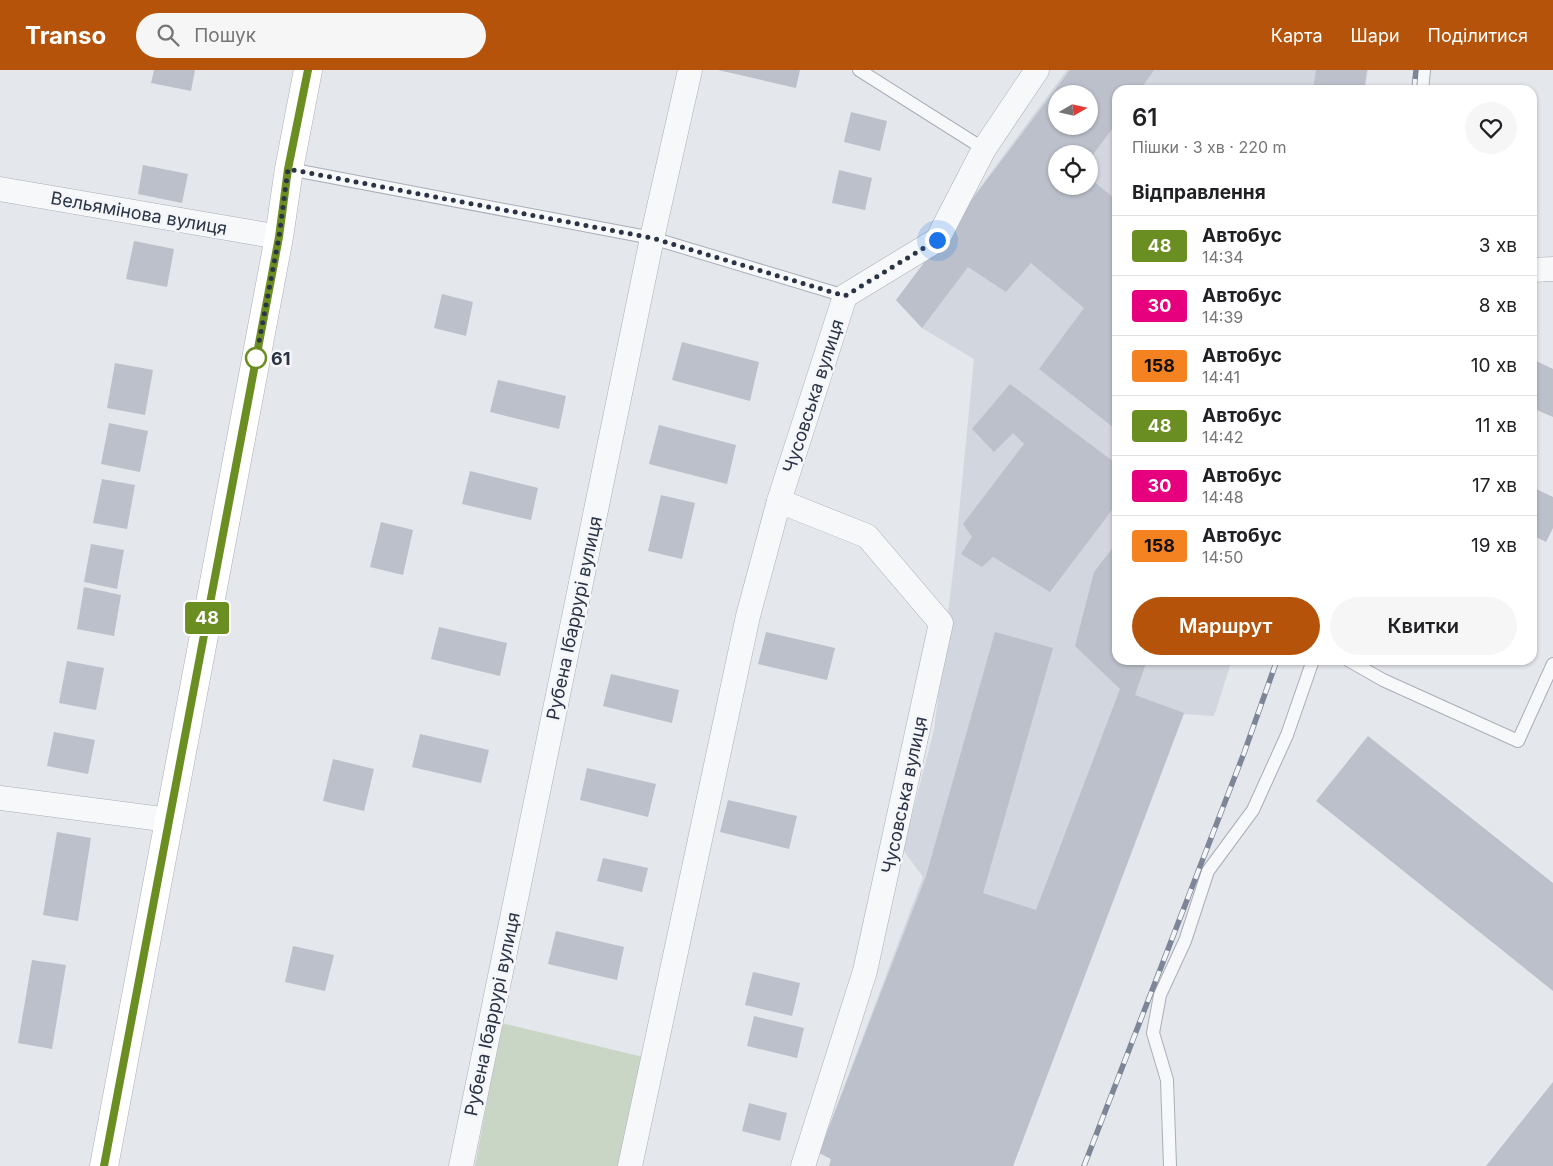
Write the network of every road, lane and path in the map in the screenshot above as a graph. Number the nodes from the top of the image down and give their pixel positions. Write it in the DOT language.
graph roads {
  1 [pos="308,70"];
  2 [pos="690,70"];
  3 [pos="859,70"];
  4 [pos="1037,70"];
  5 [pos="1424,70"];
  6 [pos="1422,85"];
  7 [pos="984,149"];
  8 [pos="288,169"];
  9 [pos="0,189"];
  10 [pos="279,237"];
  11 [pos="652,238"];
  12 [pos="1553,269"];
  13 [pos="1537,270"];
  14 [pos="845,296"];
  15 [pos="779,501"];
  16 [pos="1553,664"];
  17 [pos="1311,665"];
  18 [pos="1357,665"];
  19 [pos="0,798"];
  20 [pos="169,820"];
  21 [pos="104,1166"];
  22 [pos="461,1166"];
  23 [pos="630,1166"];
  24 [pos="802,1166"];
  25 [pos="1170,1166"];
  1 -- 8 [label="main road"];
  2 -- 11 [label="street, Рубена Ібаррурі вулиця"];
  3 -- 7 [label="lane"];
  4 -- 7 [label="street, Чусовська вулиця"];
  5 -- 6 [label="lane"];
  7 -- 14 [label="street, Чусовська вулиця"];
  8 -- 10 [label="main road"];
  8 -- 11 [label="lane"];
  9 -- 10 [label="street, Вельямінова вулиця"];
  10 -- 20 [label="main road"];
  11 -- 14 [label="lane"];
  11 -- 22 [label="street, Рубена Ібаррурі вулиця"];
  12 -- 13 [label="street"];
  14 -- 15 [label="street, Чусовська вулиця"];
  15 -- 23 [label="street, Чусовська вулиця"];
  15 -- 24 [label="street, Чусовська вулиця"];
  16 -- 18 [label="lane"];
  17 -- 25 [label="lane"];
  19 -- 20 [label="street"];
  20 -- 21 [label="main road"];
}
